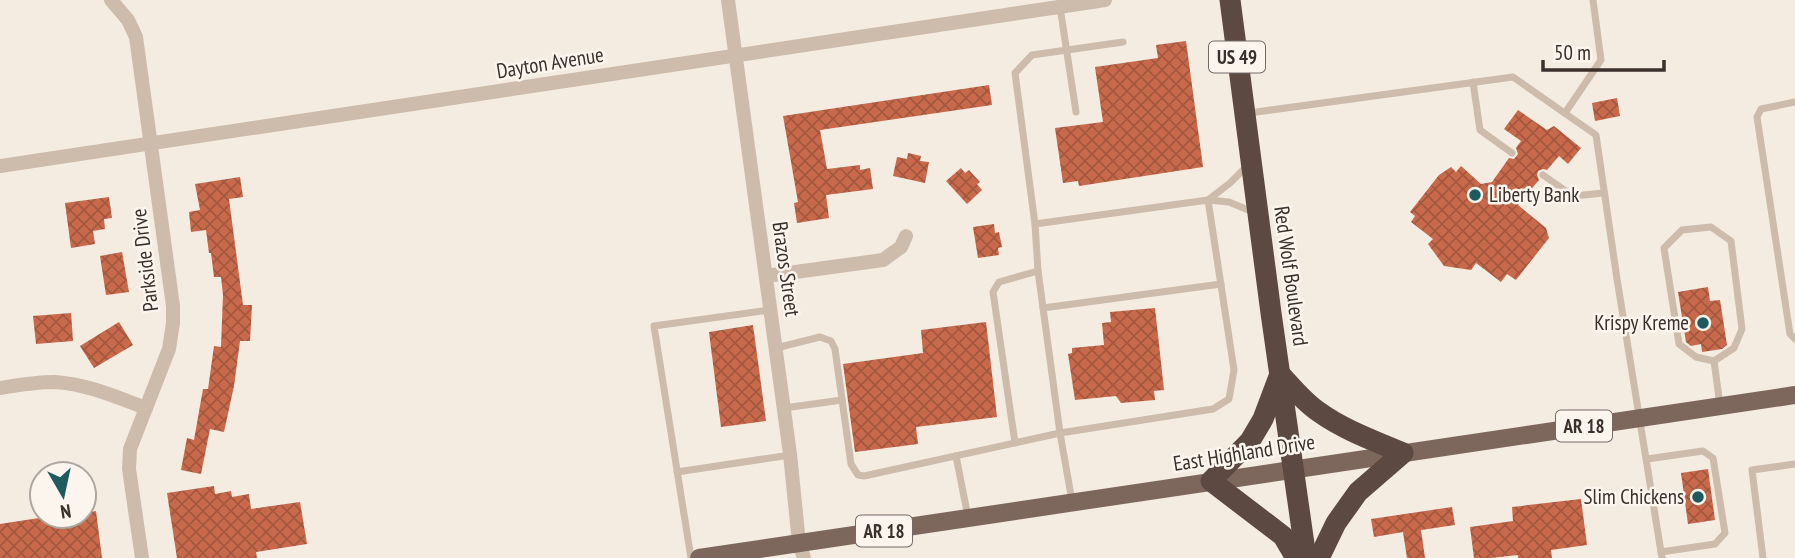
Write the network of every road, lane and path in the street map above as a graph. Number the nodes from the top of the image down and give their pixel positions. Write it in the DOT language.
graph roads {
  1 [pos="111,0"];
  2 [pos="728,0"];
  3 [pos="1105,0"];
  4 [pos="1230,0"];
  5 [pos="1593,0"];
  6 [pos="1078,2"];
  7 [pos="1060,7"];
  8 [pos="1123,42"];
  9 [pos="1066,50"];
  10 [pos="736,56"];
  11 [pos="1473,82"];
  12 [pos="1795,103"];
  13 [pos="1076,112"];
  14 [pos="1565,113"];
  15 [pos="1245,114"];
  16 [pos="151,144"];
  17 [pos="1512,153"];
  18 [pos="1251,162"];
  19 [pos="0,166"];
  20 [pos="1543,175"];
  21 [pos="1604,192"];
  22 [pos="1208,200"];
  23 [pos="1258,215"];
  24 [pos="1035,223"];
  25 [pos="906,236"];
  26 [pos="1038,271"];
  27 [pos="766,276"];
  28 [pos="1221,284"];
  29 [pos="1043,308"];
  30 [pos="771,310"];
  31 [pos="1795,338"];
  32 [pos="775,348"];
  33 [pos="1714,361"];
  34 [pos="1280,374"];
  35 [pos="0,388"];
  36 [pos="1795,395"];
  37 [pos="842,400"];
  38 [pos="1720,406"];
  39 [pos="146,408"];
  40 [pos="783,408"];
  41 [pos="1638,418"];
  42 [pos="1060,433"];
  43 [pos="1015,443"];
  44 [pos="1403,453"];
  45 [pos="790,454"];
  46 [pos="956,456"];
  47 [pos="1647,459"];
  48 [pos="1795,464"];
  49 [pos="1294,469"];
  50 [pos="677,472"];
  51 [pos="1211,481"];
  52 [pos="1072,502"];
  53 [pos="968,518"];
  54 [pos="800,553"];
  55 [pos="1661,555"];
  56 [pos="142,558"];
  57 [pos="691,558"];
  58 [pos="699,558"];
  59 [pos="1296,558"];
  60 [pos="1306,558"];
  61 [pos="1319,558"];
  62 [pos="1764,558"];
  1 -- 16 [label="street, Parkside Drive"];
  2 -- 10 [label="street, Brazos Street"];
  3 -- 6 [label="street, Dayton Avenue"];
  4 -- 15 [label="highway, Red Wolf Boulevard / US 49"];
  5 -- 14 [label="lane"];
  6 -- 7 [label="street, Dayton Avenue"];
  7 -- 9 [label="lane"];
  7 -- 10 [label="street, Dayton Avenue"];
  8 -- 9 [label="lane"];
  9 -- 13 [label="lane"];
  9 -- 24 [label="lane"];
  10 -- 16 [label="street, Dayton Avenue"];
  10 -- 27 [label="street, Brazos Street"];
  11 -- 14 [label="lane"];
  11 -- 15 [label="lane"];
  11 -- 17 [label="lane"];
  12 -- 31 [label="lane"];
  14 -- 21 [label="lane"];
  15 -- 18 [label="highway, Red Wolf Boulevard / US 49"];
  16 -- 19 [label="street, Dayton Avenue"];
  16 -- 39 [label="street, Parkside Drive"];
  18 -- 22 [label="lane"];
  18 -- 23 [label="highway, Red Wolf Boulevard / US 49"];
  20 -- 21 [label="lane"];
  21 -- 41 [label="lane"];
  22 -- 23 [label="lane"];
  22 -- 24 [label="lane"];
  22 -- 28 [label="lane"];
  23 -- 34 [label="highway, Red Wolf Boulevard / US 49"];
  24 -- 26 [label="lane"];
  25 -- 27 [label="street"];
  26 -- 29 [label="lane"];
  26 -- 43 [label="lane"];
  27 -- 30 [label="street, Brazos Street"];
  28 -- 29 [label="lane"];
  28 -- 42 [label="lane"];
  29 -- 42 [label="lane"];
  30 -- 32 [label="street, Brazos Street"];
  30 -- 50 [label="lane"];
  32 -- 37 [label="lane"];
  32 -- 40 [label="street, Brazos Street"];
  33 -- 33 [label="lane"];
  33 -- 38 [label="lane"];
  34 -- 44 [label="highway"];
  34 -- 49 [label="highway, Red Wolf Boulevard / US 49"];
  34 -- 51 [label="highway"];
  35 -- 39 [label="street"];
  36 -- 38 [label="main road, East Highland Drive / AR 18"];
  37 -- 40 [label="lane"];
  37 -- 46 [label="lane"];
  38 -- 41 [label="main road, East Highland Drive / AR 18"];
  39 -- 56 [label="street, Parkside Drive"];
  40 -- 45 [label="street, Brazos Street"];
  41 -- 44 [label="main road, East Highland Drive / AR 18"];
  41 -- 47 [label="lane"];
  42 -- 43 [label="lane"];
  42 -- 52 [label="lane"];
  43 -- 46 [label="lane"];
  44 -- 49 [label="main road, East Highland Drive / AR 18"];
  44 -- 61 [label="highway"];
  45 -- 50 [label="lane"];
  45 -- 54 [label="street, Brazos Street"];
  46 -- 53 [label="lane"];
  47 -- 55 [label="lane"];
  47 -- 55 [label="lane"];
  48 -- 62 [label="lane"];
  49 -- 51 [label="main road, East Highland Drive / AR 18"];
  49 -- 60 [label="highway, Red Wolf Boulevard / US 49"];
  50 -- 57 [label="lane"];
  51 -- 52 [label="main road, East Highland Drive / AR 18"];
  51 -- 59 [label="highway"];
  52 -- 53 [label="main road, East Highland Drive / AR 18"];
  53 -- 54 [label="main road, East Highland Drive / AR 18"];
  54 -- 58 [label="main road, East Highland Drive / AR 18"];
}
